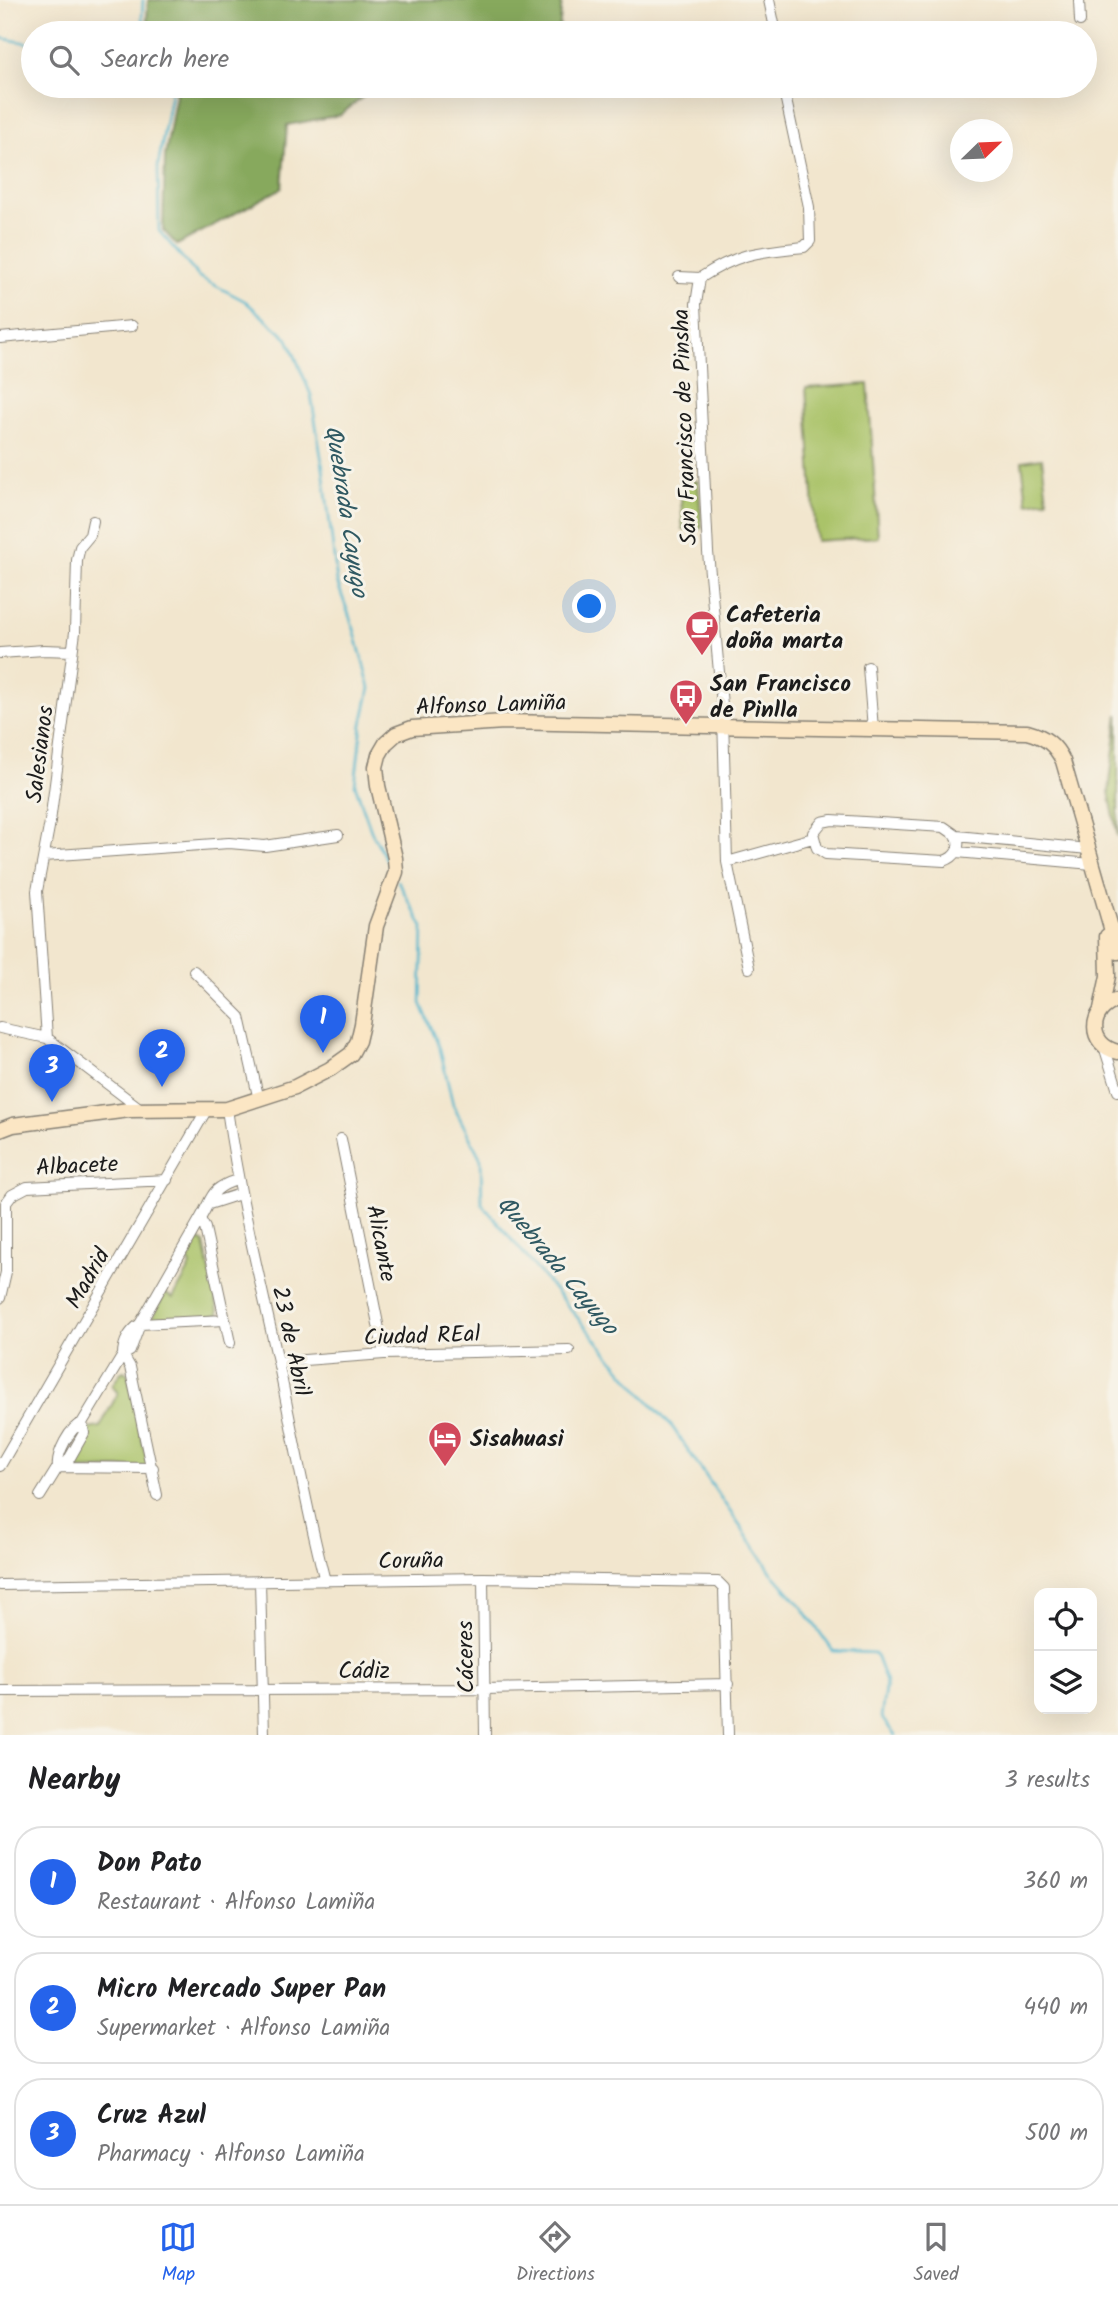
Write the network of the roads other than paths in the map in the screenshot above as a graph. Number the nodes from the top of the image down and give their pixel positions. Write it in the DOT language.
graph roads {
  1 [pos="769,0"];
  2 [pos="1079,0"];
  3 [pos="773,21"];
  4 [pos="1080,21"];
  5 [pos="786,98"];
  6 [pos="679,277"];
  7 [pos="700,278"];
  8 [pos="132,326"];
  9 [pos="0,338"];
  10 [pos="93,521"];
  11 [pos="72,651"];
  12 [pos="0,653"];
  13 [pos="867,667"];
  14 [pos="722,725"];
  15 [pos="873,729"];
  16 [pos="338,835"];
  17 [pos="957,836"];
  18 [pos="813,838"];
  19 [pos="957,852"];
  20 [pos="44,856"];
  21 [pos="1090,857"];
  22 [pos="727,862"];
  23 [pos="1099,886"];
  24 [pos="1118,952"];
  25 [pos="749,968"];
  26 [pos="194,971"];
  27 [pos="1118,1000"];
  28 [pos="1101,1009"];
  29 [pos="0,1028"];
  30 [pos="47,1038"];
  31 [pos="1104,1046"];
  32 [pos="1118,1052"];
  33 [pos="1118,1091"];
  34 [pos="259,1100"];
  35 [pos="207,1109"];
  36 [pos="227,1109"];
  37 [pos="143,1110"];
  38 [pos="0,1130"];
  39 [pos="341,1139"];
  40 [pos="167,1180"];
  41 [pos="237,1180"];
  42 [pos="240,1194"];
  43 [pos="209,1204"];
  44 [pos="200,1219"];
  45 [pos="0,1298"];
  46 [pos="225,1320"];
  47 [pos="140,1324"];
  48 [pos="230,1343"];
  49 [pos="569,1350"];
  50 [pos="384,1354"];
  51 [pos="122,1355"];
  52 [pos="278,1362"];
  53 [pos="0,1466"];
  54 [pos="58,1466"];
  55 [pos="153,1468"];
  56 [pos="157,1495"];
  57 [pos="40,1496"];
  58 [pos="483,1578"];
  59 [pos="260,1581"];
  60 [pos="324,1581"];
  61 [pos="0,1585"];
  62 [pos="728,1684"];
  63 [pos="263,1689"];
  64 [pos="485,1689"];
  65 [pos="0,1691"];
  66 [pos="264,1735"];
  67 [pos="485,1735"];
  68 [pos="728,1735"];
  1 -- 3 [label="street"];
  2 -- 4 [label="street"];
  5 -- 7 [label="street, San Francisco de Pinsha"];
  6 -- 7 [label="street"];
  7 -- 14 [label="street, San Francisco de Pinsha"];
  8 -- 9 [label="street"];
  10 -- 11 [label="street, Salesianos"];
  11 -- 12 [label="street"];
  11 -- 20 [label="street, Salesianos"];
  13 -- 15 [label="street"];
  14 -- 15 [label="street, Alfonso Lamiña"];
  14 -- 22 [label="street, San Francisco de Pinsha"];
  14 -- 34 [label="street, Alfonso Lamiña"];
  15 -- 21 [label="street, Alfonso Lamiña"];
  16 -- 20 [label="street"];
  17 -- 18 [label="street"];
  17 -- 19 [label="street"];
  17 -- 21 [label="street"];
  18 -- 19 [label="street"];
  18 -- 22 [label="street"];
  19 -- 21 [label="street"];
  20 -- 30 [label="street, Salesianos"];
  21 -- 23 [label="street, Alfonso Lamiña"];
  22 -- 25 [label="street, San Francisco de Pinsha"];
  23 -- 24 [label="street, Alfonso Lamiña"];
  23 -- 28 [label="street, Alfonso Lamiña"];
  26 -- 34 [label="street"];
  27 -- 28 [label="street"];
  28 -- 31 [label="street, Alfonso Lamiña"];
  29 -- 30 [label="street"];
  30 -- 37 [label="street"];
  31 -- 32 [label="street"];
  31 -- 33 [label="street"];
  34 -- 36 [label="street, Alfonso Lamiña"];
  35 -- 36 [label="street, Alfonso Lamiña"];
  35 -- 37 [label="street, Alfonso Lamiña"];
  35 -- 40 [label="street, Madrid"];
  36 -- 41 [label="street, 23 de Abril"];
  37 -- 38 [label="street, Alfonso Lamiña"];
  39 -- 50 [label="street, Alicante"];
  40 -- 45 [label="street, Albacete"];
  40 -- 53 [label="street, Madrid"];
  41 -- 42 [label="street, 23 de Abril"];
  41 -- 43 [label="street"];
  42 -- 43 [label="street"];
  42 -- 52 [label="street, 23 de Abril"];
  43 -- 44 [label="street"];
  44 -- 46 [label="street"];
  44 -- 47 [label="street"];
  46 -- 47 [label="street"];
  46 -- 48 [label="street"];
  47 -- 51 [label="street"];
  49 -- 50 [label="street, Ciudad REal"];
  50 -- 52 [label="street, Ciudad REal"];
  51 -- 54 [label="street"];
  51 -- 55 [label="street"];
  52 -- 60 [label="street, 23 de Abril"];
  54 -- 55 [label="street"];
  54 -- 57 [label="street"];
  55 -- 56 [label="street"];
  58 -- 60 [label="street, Coruña"];
  58 -- 62 [label="street, Coruña"];
  58 -- 64 [label="street, Cáceres"];
  59 -- 60 [label="street, Coruña"];
  59 -- 61 [label="street, Coruña"];
  59 -- 63 [label="street"];
  62 -- 64 [label="street, Cádiz"];
  62 -- 68 [label="street, Coruña"];
  63 -- 64 [label="street, Cádiz"];
  63 -- 65 [label="street, Cádiz"];
  63 -- 66 [label="street"];
  64 -- 67 [label="street, Cáceres"];
}
